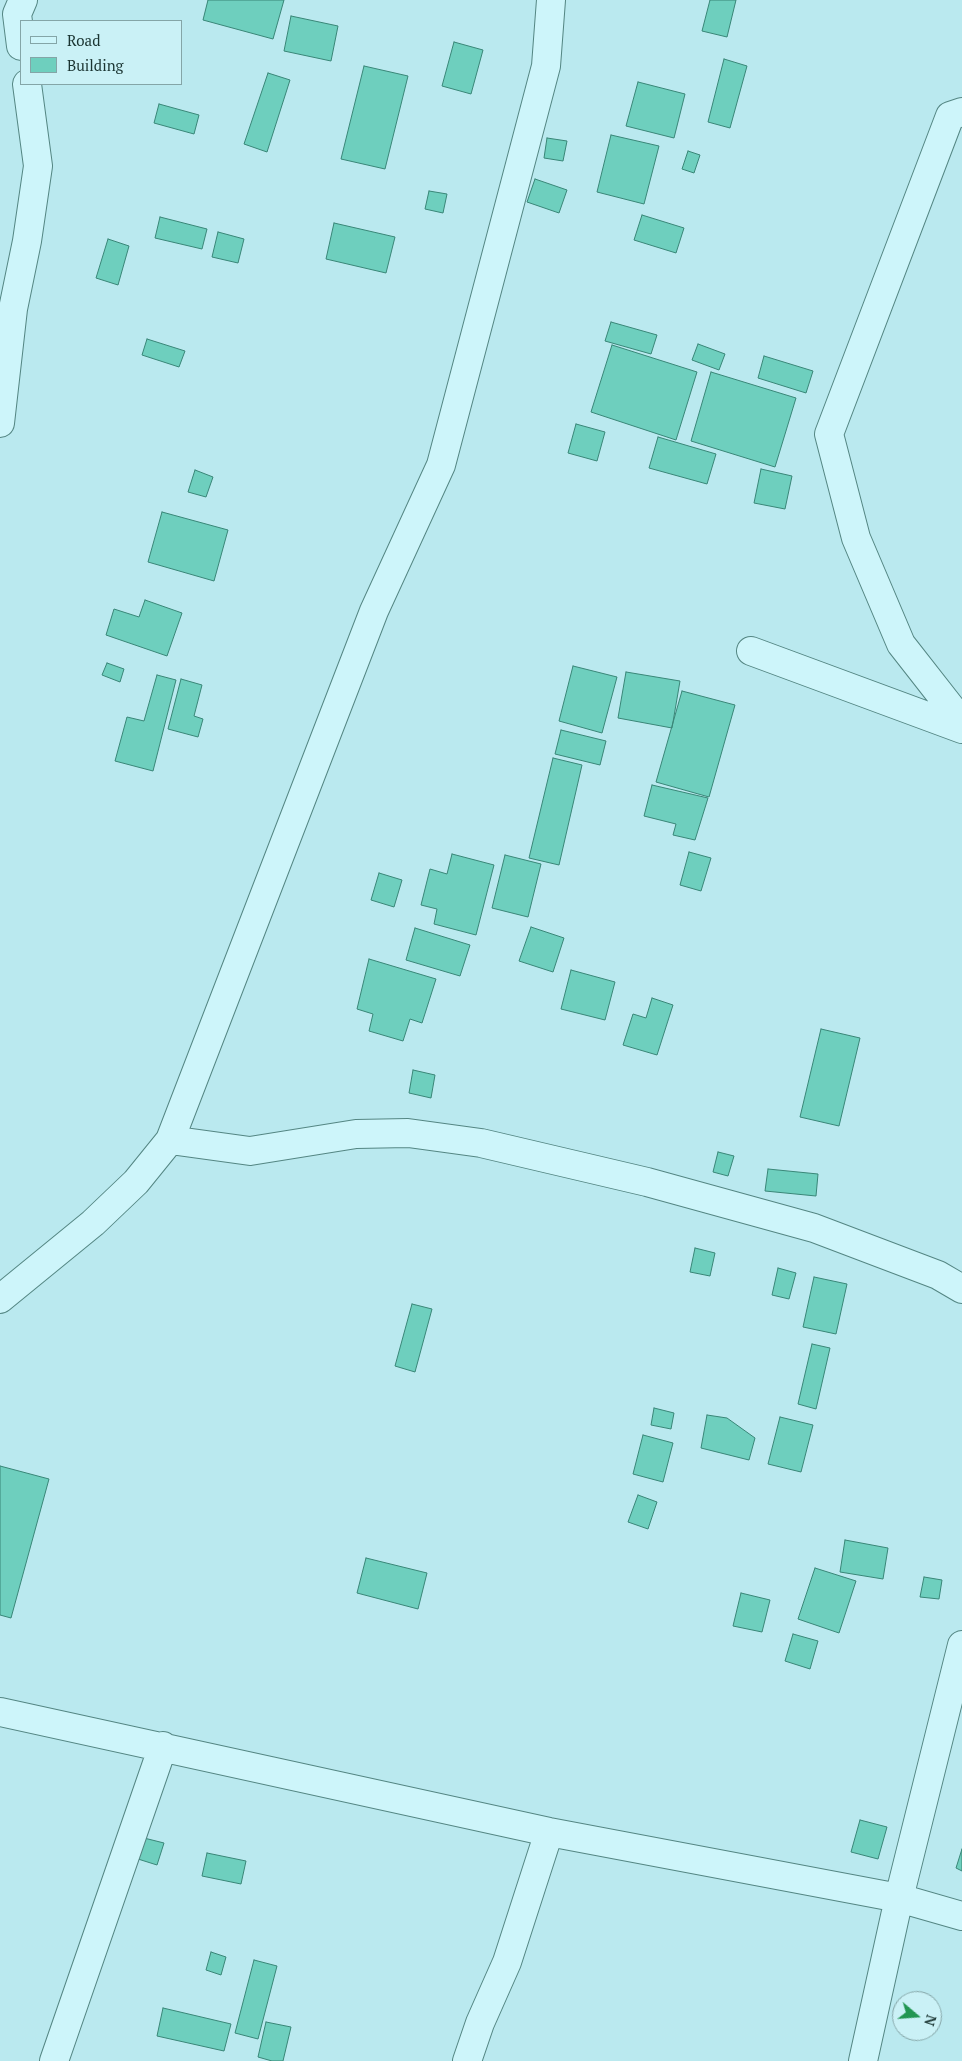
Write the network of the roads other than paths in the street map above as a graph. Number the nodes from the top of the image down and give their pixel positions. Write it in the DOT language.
graph roads {
  1 [pos="551,0"];
  2 [pos="14,4"];
  3 [pos="20,40"];
  4 [pos="26,85"];
  5 [pos="962,112"];
  6 [pos="0,423"];
  7 [pos="751,651"];
  8 [pos="962,722"];
  9 [pos="962,729"];
  10 [pos="170,1140"];
  11 [pos="962,1289"];
  12 [pos="0,1299"];
  13 [pos="962,1645"];
  14 [pos="0,1712"];
  15 [pos="163,1746"];
  16 [pos="549,1832"];
  17 [pos="899,1898"];
  18 [pos="962,1916"];
  19 [pos="54,2061"];
  20 [pos="467,2061"];
  21 [pos="863,2061"];
  1 -- 10 [label="street"];
  2 -- 3 [label="street"];
  4 -- 6 [label="street"];
  5 -- 8 [label="street"];
  7 -- 9 [label="street"];
  10 -- 11 [label="street"];
  10 -- 12 [label="street"];
  13 -- 17 [label="street"];
  14 -- 15 [label="street"];
  15 -- 16 [label="street"];
  15 -- 19 [label="street"];
  16 -- 17 [label="street"];
  16 -- 20 [label="street"];
  17 -- 18 [label="street"];
  17 -- 21 [label="street"];
}
